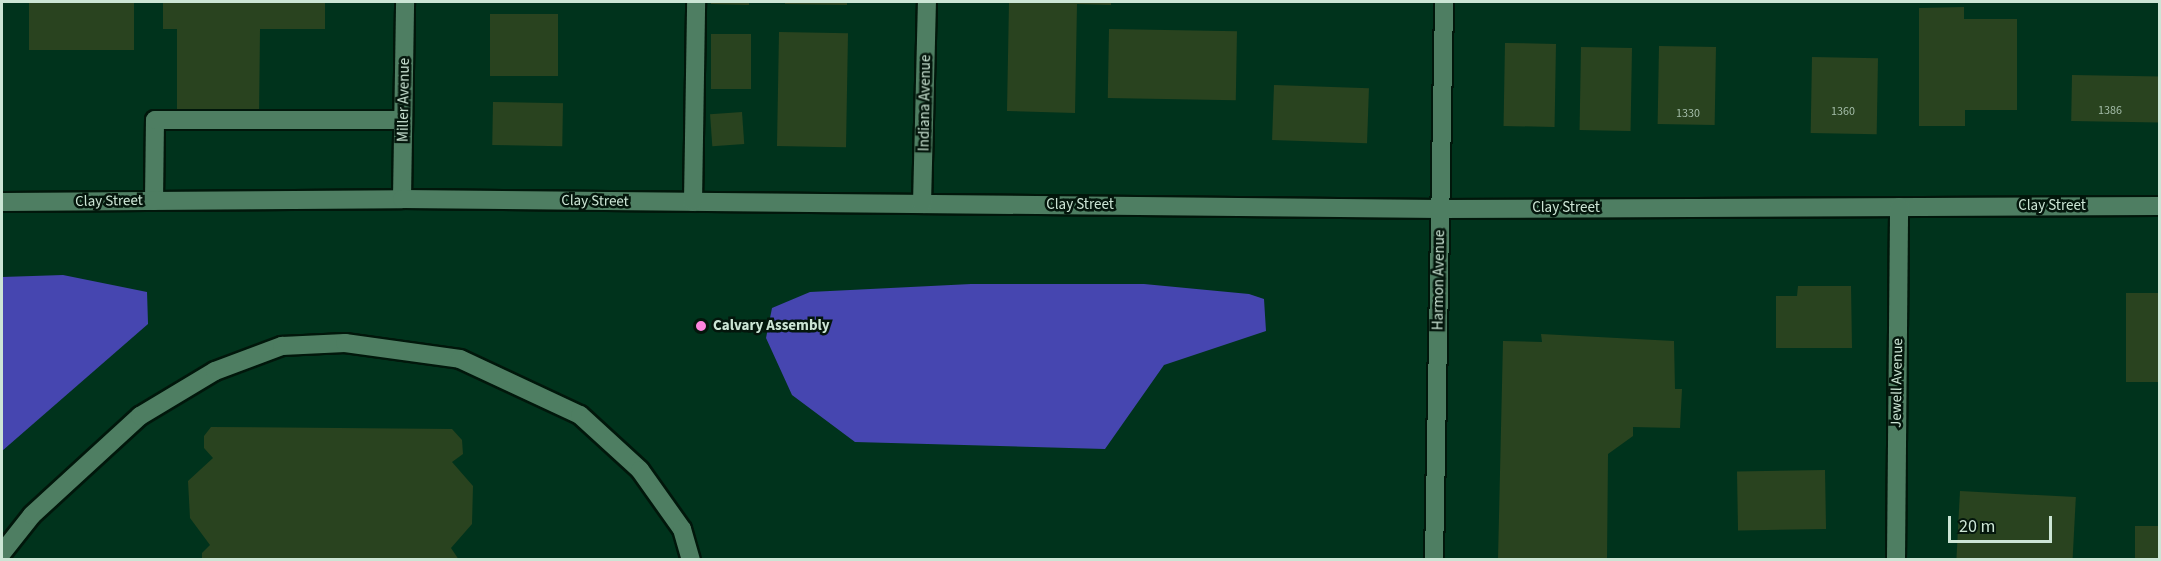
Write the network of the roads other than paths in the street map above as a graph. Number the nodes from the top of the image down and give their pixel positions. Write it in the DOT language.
graph roads {
  1 [pos="405,2"];
  2 [pos="696,2"];
  3 [pos="927,2"];
  4 [pos="1444,2"];
  5 [pos="403,120"];
  6 [pos="402,199"];
  7 [pos="154,201"];
  8 [pos="2,202"];
  9 [pos="693,202"];
  10 [pos="922,204"];
  11 [pos="2160,206"];
  12 [pos="1899,207"];
  13 [pos="1440,208"];
  14 [pos="2,553"];
  15 [pos="691,560"];
  16 [pos="1434,560"];
  17 [pos="1896,560"];
  1 -- 5 [label="street, Miller Avenue"];
  2 -- 9 [label="street"];
  3 -- 10 [label="street, Indiana Avenue"];
  4 -- 13 [label="street, Harmon Avenue"];
  5 -- 6 [label="street, Miller Avenue"];
  5 -- 7 [label="street"];
  6 -- 7 [label="street, Clay Street"];
  6 -- 9 [label="street, Clay Street"];
  7 -- 8 [label="street, Clay Street"];
  9 -- 10 [label="street, Clay Street"];
  10 -- 13 [label="street, Clay Street"];
  11 -- 12 [label="street, Clay Street"];
  12 -- 13 [label="street, Clay Street"];
  12 -- 17 [label="street, Jewell Avenue"];
  13 -- 16 [label="street, Harmon Avenue"];
  14 -- 15 [label="street"];
}
